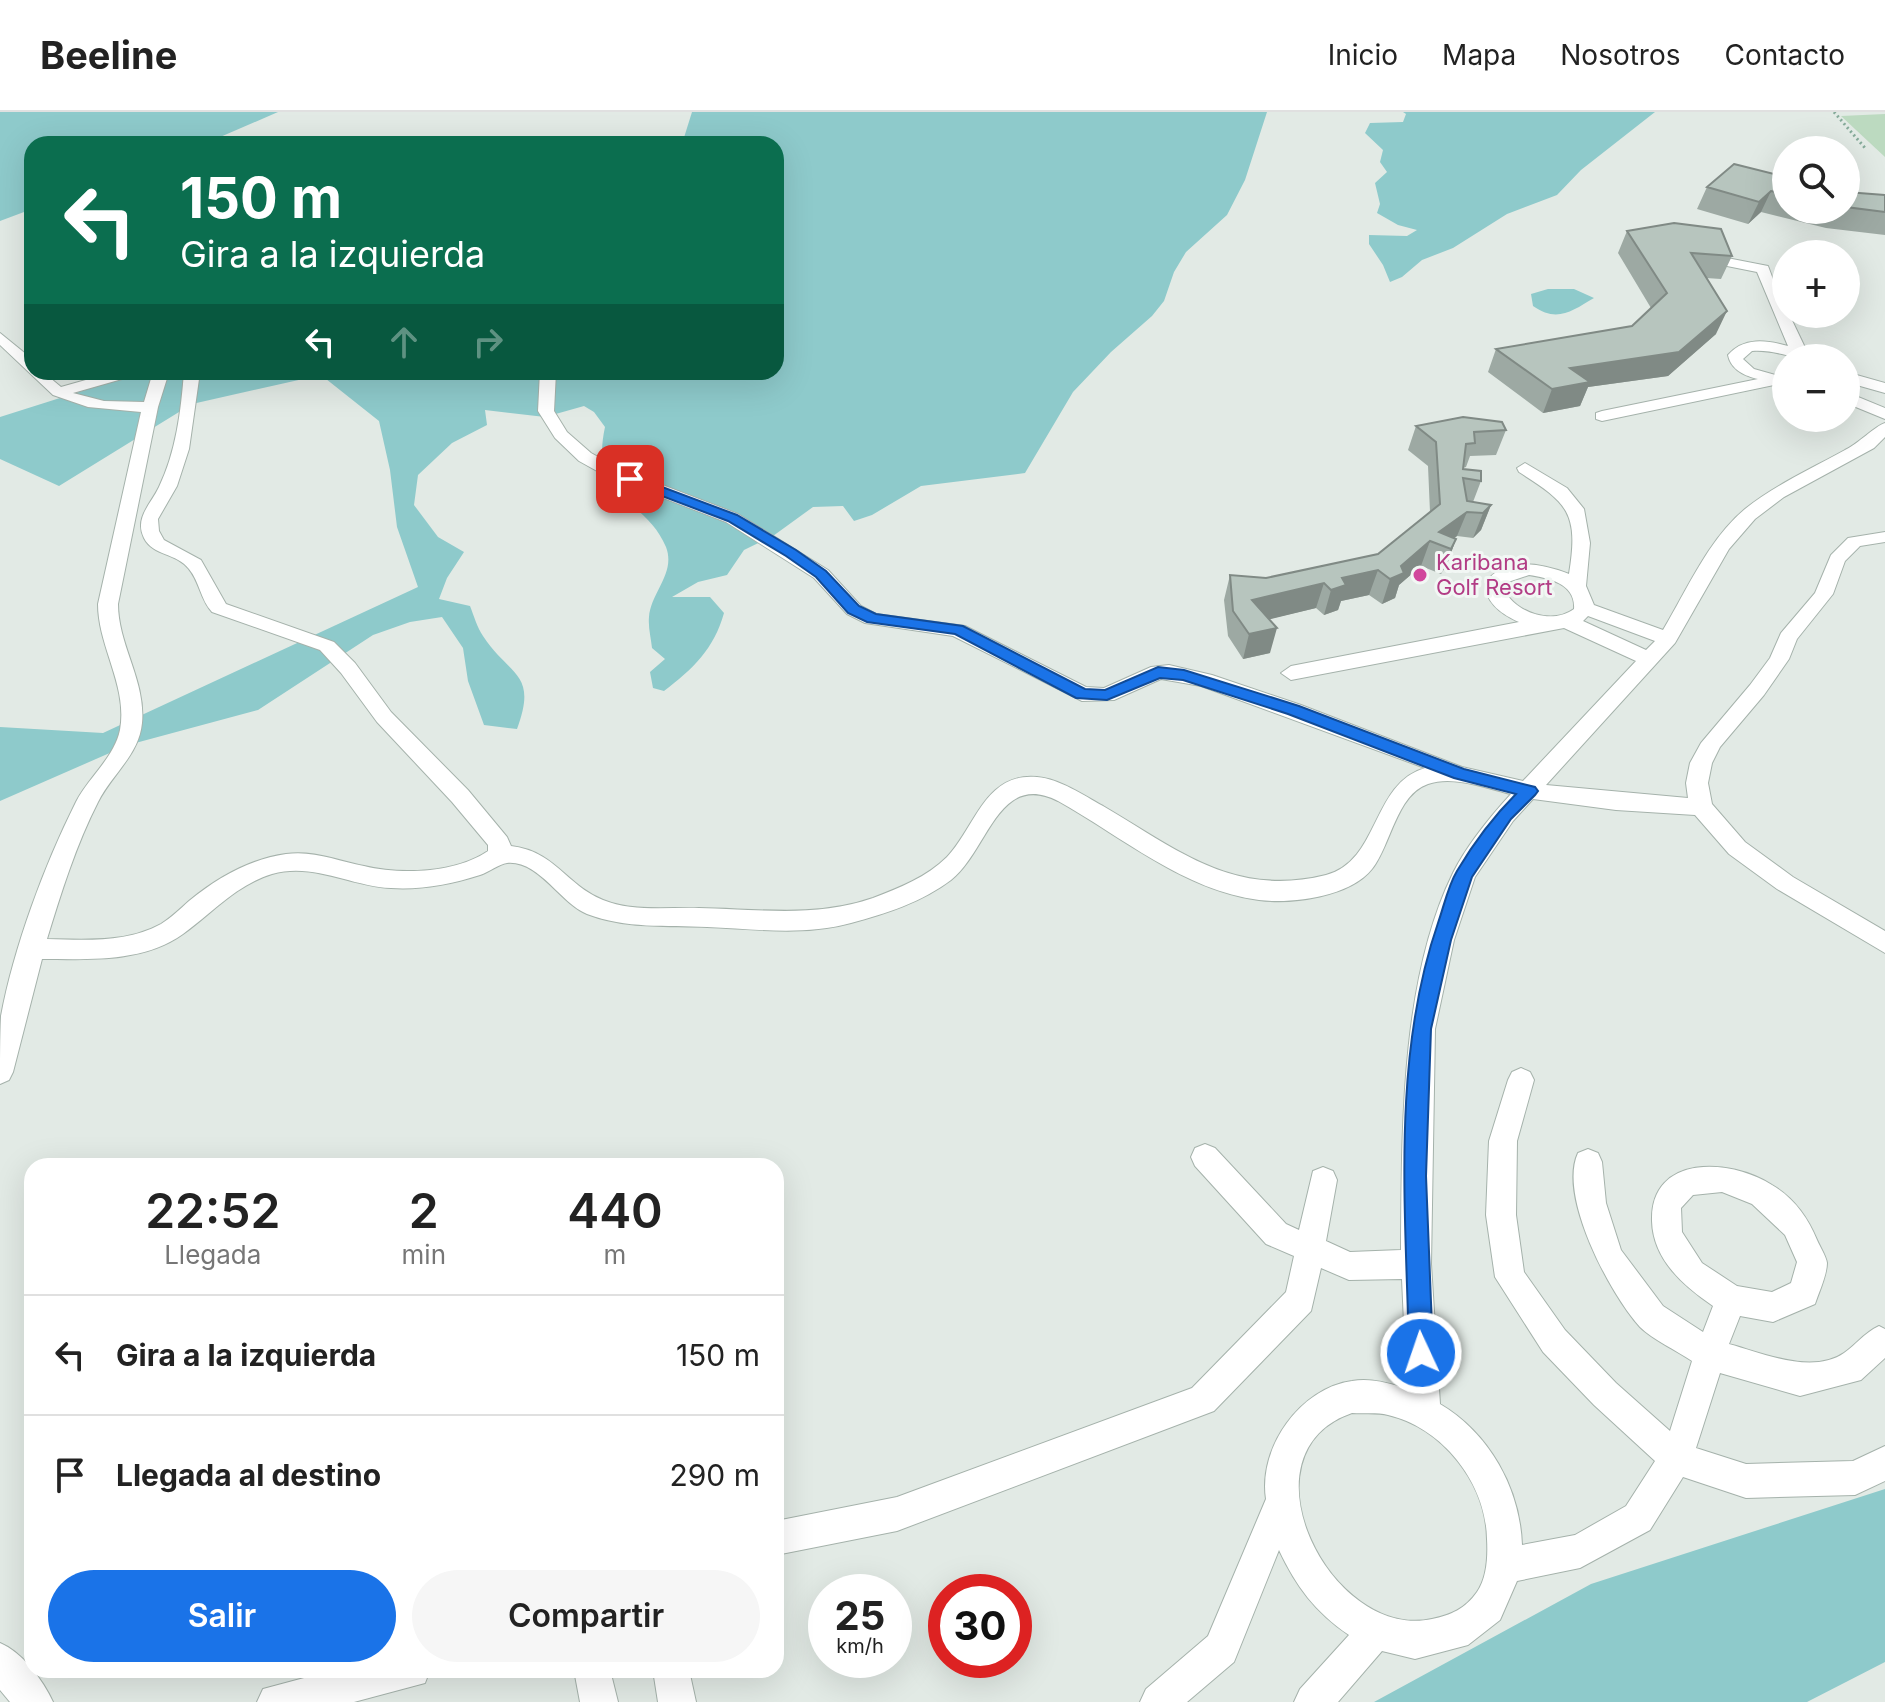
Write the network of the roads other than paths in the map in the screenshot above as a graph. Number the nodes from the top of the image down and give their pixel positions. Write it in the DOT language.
graph roads {
  1 [pos="1727,262"];
  2 [pos="0,337"];
  3 [pos="1795,344"];
  4 [pos="1772,348"];
  5 [pos="24,360"];
  6 [pos="1772,377"];
  7 [pos="45,380"];
  8 [pos="102,380"];
  9 [pos="158,380"];
  10 [pos="191,380"];
  11 [pos="548,380"];
  12 [pos="1860,381"];
  13 [pos="1772,382"];
  14 [pos="1885,388"];
  15 [pos="59,392"];
  16 [pos="1860,403"];
  17 [pos="150,407"];
  18 [pos="1885,414"];
  19 [pos="1602,416"];
  20 [pos="1885,428"];
  21 [pos="1525,468"];
  22 [pos="1881,540"];
  23 [pos="1576,587"];
  24 [pos="1584,608"];
  25 [pos="1557,622"];
  26 [pos="1668,639"];
  27 [pos="1650,660"];
  28 [pos="1291,673"];
  29 [pos="1460,774"];
  30 [pos="1529,791"];
  31 [pos="1701,807"];
  32 [pos="500,854"];
  33 [pos="1885,943"];
  34 [pos="32,949"];
  35 [pos="0,1072"];
  36 [pos="1521,1080"];
  37 [pos="1205,1157"];
  38 [pos="1588,1162"];
  39 [pos="1323,1180"];
  40 [pos="1311,1248"];
  41 [pos="1416,1264"];
  42 [pos="1731,1300"];
  43 [pos="1879,1342"];
  44 [pos="1709,1354"];
  45 [pos="1424,1412"];
  46 [pos="1676,1458"];
  47 [pos="1885,1463"];
  48 [pos="1281,1503"];
  49 [pos="784,1536"];
  50 [pos="1506,1566"];
  51 [pos="1376,1631"];
  52 [pos="0,1661"];
  53 [pos="378,1678"];
  54 [pos="594,1678"];
  55 [pos="672,1678"];
  56 [pos="34,1702"];
  57 [pos="276,1702"];
  58 [pos="599,1702"];
  59 [pos="677,1702"];
  60 [pos="1159,1702"];
  61 [pos="1313,1702"];
  1 -- 3 [label="street"];
  2 -- 5 [label="street"];
  4 -- 6 [label="street"];
  7 -- 15 [label="street"];
  8 -- 15 [label="street"];
  9 -- 17 [label="street"];
  10 -- 32 [label="street"];
  11 -- 29 [label="street"];
  12 -- 14 [label="street"];
  13 -- 19 [label="street"];
  15 -- 17 [label="street"];
  16 -- 18 [label="street"];
  17 -- 34 [label="street"];
  20 -- 26 [label="street"];
  21 -- 23 [label="street"];
  22 -- 31 [label="street"];
  23 -- 24 [label="street"];
  23 -- 25 [label="street"];
  24 -- 25 [label="street"];
  24 -- 26 [label="street"];
  25 -- 27 [label="street"];
  25 -- 28 [label="street"];
  26 -- 27 [label="street"];
  27 -- 30 [label="street"];
  29 -- 30 [label="street"];
  29 -- 32 [label="street"];
  30 -- 31 [label="street"];
  30 -- 41 [label="street"];
  31 -- 33 [label="street"];
  32 -- 34 [label="street"];
  34 -- 35 [label="street"];
  36 -- 46 [label="street"];
  37 -- 40 [label="street"];
  38 -- 44 [label="street"];
  39 -- 40 [label="street"];
  40 -- 41 [label="street"];
  40 -- 49 [label="street"];
  41 -- 45 [label="street"];
  42 -- 42 [label="street"];
  42 -- 44 [label="street"];
  43 -- 44 [label="street"];
  44 -- 46 [label="street"];
  45 -- 48 [label="street"];
  45 -- 50 [label="street"];
  46 -- 47 [label="street"];
  46 -- 50 [label="street"];
  48 -- 51 [label="street"];
  48 -- 60 [label="street"];
  50 -- 51 [label="street"];
  51 -- 61 [label="street"];
  52 -- 56 [label="street"];
  53 -- 57 [label="street"];
  54 -- 58 [label="street"];
  55 -- 59 [label="street"];
}
